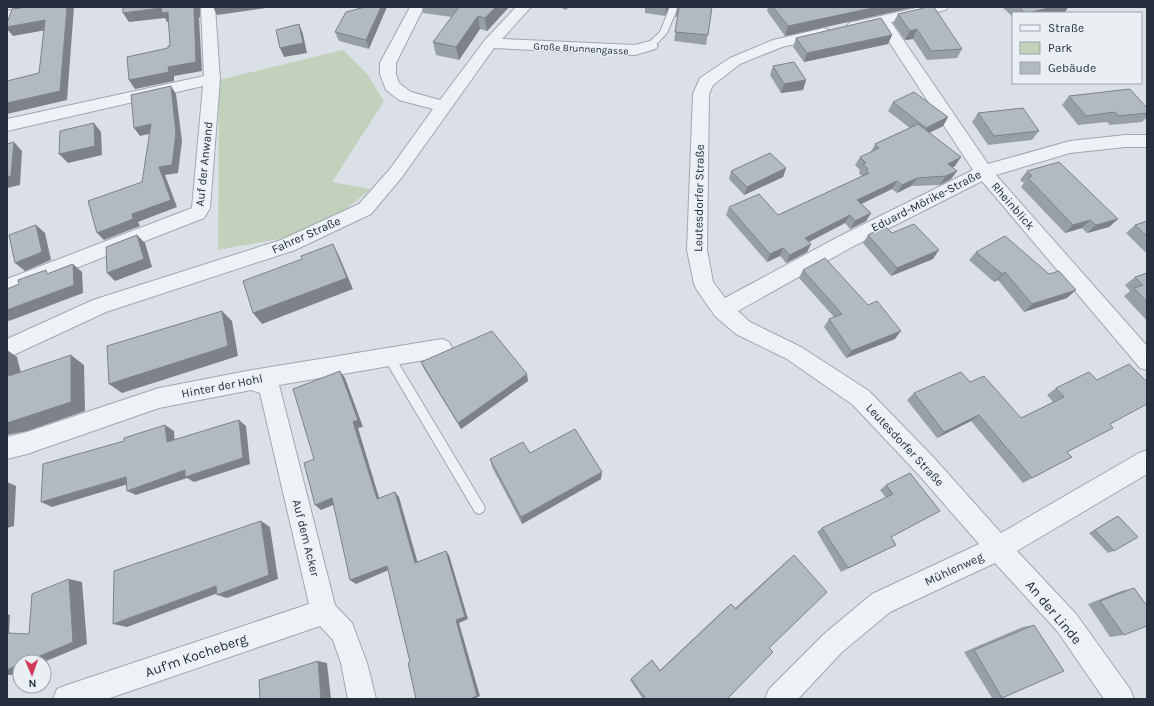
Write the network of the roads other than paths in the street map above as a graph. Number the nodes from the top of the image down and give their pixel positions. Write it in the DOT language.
graph roads {
  1 [pos="59,7"];
  2 [pos="208,7"];
  3 [pos="417,7"];
  4 [pos="524,7"];
  5 [pos="674,7"];
  6 [pos="941,7"];
  7 [pos="7,15"];
  8 [pos="882,20"];
  9 [pos="490,43"];
  10 [pos="650,46"];
  11 [pos="212,79"];
  12 [pos="445,107"];
  13 [pos="7,125"];
  14 [pos="1147,142"];
  15 [pos="984,172"];
  16 [pos="7,287"];
  17 [pos="722,310"];
  18 [pos="442,348"];
  19 [pos="7,349"];
  20 [pos="389,357"];
  21 [pos="1147,360"];
  22 [pos="252,380"];
  23 [pos="7,448"];
  24 [pos="1147,461"];
  25 [pos="479,508"];
  26 [pos="998,548"];
  27 [pos="324,612"];
  28 [pos="67,699"];
  29 [pos="362,699"];
  30 [pos="779,699"];
  31 [pos="1120,699"];
  1 -- 7 [label="street"];
  2 -- 11 [label="street, Auf der Anwand"];
  3 -- 12 [label="street"];
  4 -- 9 [label="street, Fahrer Straße"];
  5 -- 10 [label="lane, Große Brunnengasse"];
  6 -- 8 [label="street, Leutesdorfer Straße"];
  8 -- 15 [label="street, Rheinblick"];
  8 -- 17 [label="street, Leutesdorfer Straße"];
  9 -- 10 [label="street, Große Brunnengasse"];
  9 -- 12 [label="street, Fahrer Straße"];
  11 -- 13 [label="street"];
  11 -- 16 [label="street, Auf der Anwand"];
  12 -- 19 [label="street, Fahrer Straße"];
  14 -- 15 [label="street, Eduard-Mörike-Straße"];
  15 -- 17 [label="street, Eduard-Mörike-Straße"];
  15 -- 21 [label="street, Rheinblick"];
  17 -- 26 [label="street, Leutesdorfer Straße"];
  18 -- 20 [label="street, Hinter der Hohl"];
  20 -- 22 [label="street, Hinter der Hohl"];
  20 -- 25 [label="lane"];
  22 -- 23 [label="street, Hinter der Hohl"];
  22 -- 27 [label="street, Auf dem Acker"];
  24 -- 26 [label="street, Mühlenweg"];
  26 -- 30 [label="street, Mühlenweg"];
  26 -- 31 [label="street, An der Linde"];
  27 -- 28 [label="street, Auf'm Kocheberg"];
  27 -- 29 [label="street, Auf dem Acker"];
}
